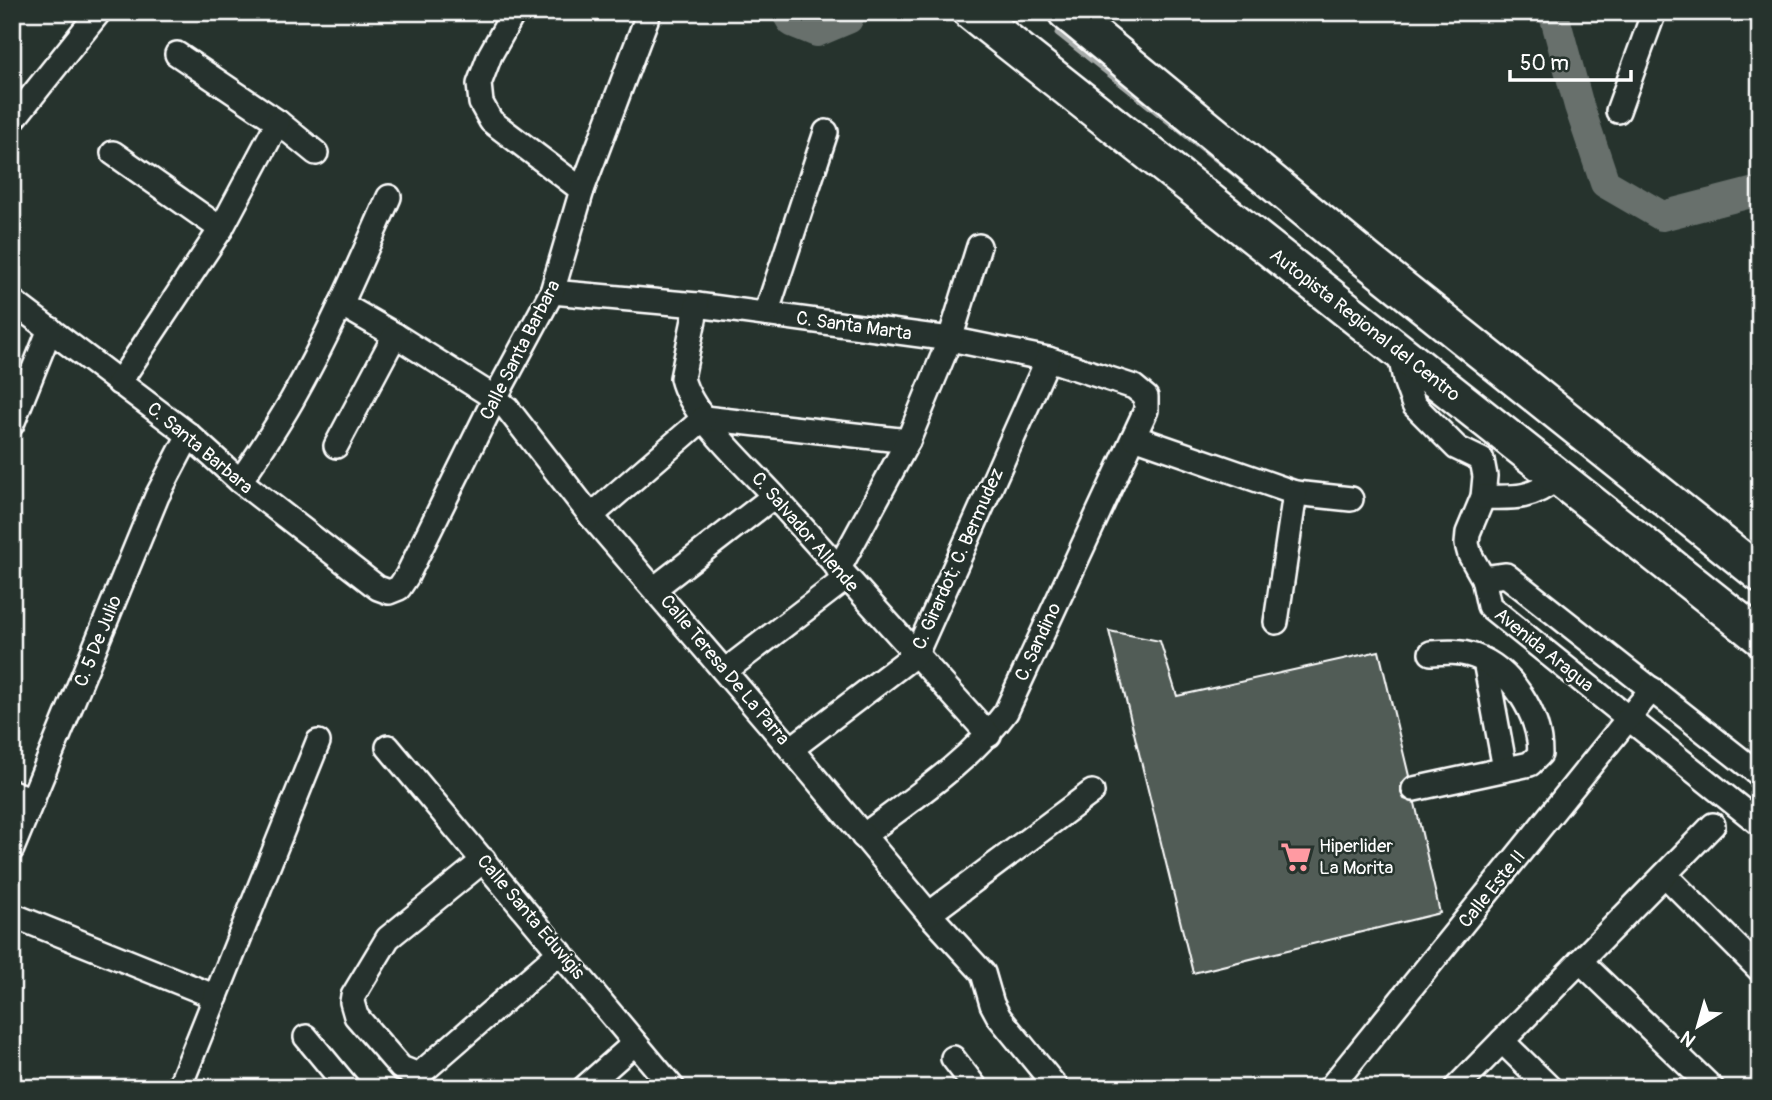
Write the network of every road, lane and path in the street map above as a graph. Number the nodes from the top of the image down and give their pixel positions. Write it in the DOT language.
graph roads {
  1 [pos="99,12"];
  2 [pos="514,12"];
  3 [pos="649,12"];
  4 [pos="971,12"];
  5 [pos="1066,12"];
  6 [pos="1654,12"];
  7 [pos="177,54"];
  8 [pos="1618,111"];
  9 [pos="12,121"];
  10 [pos="278,122"];
  11 [pos="826,132"];
  12 [pos="113,153"];
  13 [pos="316,153"];
  14 [pos="582,190"];
  15 [pos="389,197"];
  16 [pos="221,229"];
  17 [pos="979,246"];
  18 [pos="552,292"];
  19 [pos="12,301"];
  20 [pos="341,304"];
  21 [pos="697,305"];
  22 [pos="765,314"];
  23 [pos="50,329"];
  24 [pos="395,335"];
  25 [pos="950,339"];
  26 [pos="1399,351"];
  27 [pos="1048,359"];
  28 [pos="119,383"];
  29 [pos="18,394"];
  30 [pos="1146,397"];
  31 [pos="495,398"];
  32 [pos="704,418"];
  33 [pos="1486,420"];
  34 [pos="12,424"];
  35 [pos="188,435"];
  36 [pos="1134,437"];
  37 [pos="908,441"];
  38 [pos="336,446"];
  39 [pos="1482,460"];
  40 [pos="1558,478"];
  41 [pos="240,481"];
  42 [pos="1295,492"];
  43 [pos="774,496"];
  44 [pos="1483,497"];
  45 [pos="1351,499"];
  46 [pos="592,516"];
  47 [pos="1760,573"];
  48 [pos="841,574"];
  49 [pos="1483,578"];
  50 [pos="655,588"];
  51 [pos="389,592"];
  52 [pos="1276,622"];
  53 [pos="1760,637"];
  54 [pos="1431,653"];
  55 [pos="916,654"];
  56 [pos="1485,661"];
  57 [pos="725,671"];
  58 [pos="1652,689"];
  59 [pos="1630,719"];
  60 [pos="989,735"];
  61 [pos="318,741"];
  62 [pos="388,747"];
  63 [pos="791,749"];
  64 [pos="1506,769"];
  65 [pos="1760,775"];
  66 [pos="1414,789"];
  67 [pos="1092,792"];
  68 [pos="22,796"];
  69 [pos="1760,824"];
  70 [pos="1713,825"];
  71 [pos="863,836"];
  72 [pos="12,849"];
  73 [pos="484,860"];
  74 [pos="1665,875"];
  75 [pos="929,914"];
  76 [pos="12,915"];
  77 [pos="560,952"];
  78 [pos="1580,961"];
  79 [pos="1760,970"];
  80 [pos="216,997"];
  81 [pos="306,1037"];
  82 [pos="1503,1041"];
  83 [pos="635,1043"];
  84 [pos="953,1058"];
  85 [pos="341,1084"];
  86 [pos="179,1088"];
  87 [pos="584,1088"];
  88 [pos="673,1088"];
  89 [pos="976,1088"];
  90 [pos="1056,1088"];
  91 [pos="1331,1088"];
  92 [pos="1456,1088"];
  93 [pos="1550,1088"];
  94 [pos="1712,1088"];
  1 -- 9 [label="street"];
  2 -- 14 [label="street"];
  3 -- 14 [label="street, Calle Santa Barbara"];
  4 -- 26 [label="highway, Autopista Regional del Centro"];
  5 -- 47 [label="highway"];
  6 -- 8 [label="street"];
  7 -- 10 [label="street"];
  10 -- 13 [label="street"];
  10 -- 16 [label="street"];
  11 -- 22 [label="street"];
  12 -- 16 [label="street"];
  14 -- 18 [label="street, Calle Santa Barbara"];
  15 -- 20 [label="street"];
  16 -- 28 [label="street"];
  17 -- 25 [label="street"];
  18 -- 21 [label="street, C. Santa Marta"];
  18 -- 31 [label="street, Calle Santa Barbara"];
  19 -- 23 [label="street, C. Santa Barbara"];
  20 -- 24 [label="street, Calle Teresa De La Parra"];
  20 -- 41 [label="street"];
  21 -- 22 [label="street, C. Santa Marta"];
  21 -- 32 [label="street, C. Salvador Allende"];
  22 -- 25 [label="street, C. Santa Marta"];
  23 -- 28 [label="street, C. Santa Barbara"];
  23 -- 29 [label="street"];
  24 -- 31 [label="street, Calle Teresa De La Parra"];
  24 -- 38 [label="street"];
  25 -- 27 [label="street, C. Santa Marta"];
  25 -- 37 [label="street"];
  26 -- 33 [label="highway, Autopista Regional del Centro"];
  26 -- 39 [label="street"];
  27 -- 30 [label="street, C. Santa Marta"];
  27 -- 55 [label="street, C. Girardot; C. Bermudez"];
  28 -- 35 [label="street, C. Santa Barbara"];
  29 -- 34 [label="street"];
  30 -- 36 [label="street, C. Sandino"];
  31 -- 46 [label="street, Calle Teresa De La Parra"];
  31 -- 51 [label="street, Calle Santa Barbara"];
  32 -- 37 [label="street"];
  32 -- 43 [label="street, C. Salvador Allende"];
  32 -- 46 [label="street"];
  33 -- 39 [label="street"];
  33 -- 40 [label="highway, Autopista Regional del Centro"];
  35 -- 41 [label="street, C. Santa Barbara"];
  35 -- 68 [label="street, C. 5 De Julio"];
  36 -- 42 [label="street"];
  36 -- 60 [label="street, C. Sandino"];
  37 -- 48 [label="street"];
  39 -- 44 [label="street"];
  40 -- 44 [label="street"];
  40 -- 53 [label="highway, Autopista Regional del Centro"];
  41 -- 51 [label="street, C. Santa Barbara"];
  42 -- 45 [label="street"];
  42 -- 52 [label="street"];
  43 -- 48 [label="street, C. Salvador Allende"];
  43 -- 50 [label="street"];
  44 -- 49 [label="street"];
  46 -- 50 [label="street, Calle Teresa De La Parra"];
  48 -- 55 [label="street, C. Salvador Allende"];
  48 -- 57 [label="street"];
  49 -- 58 [label="street, Avenida Aragua"];
  49 -- 59 [label="street, Avenida Aragua"];
  50 -- 57 [label="street, Calle Teresa De La Parra"];
  54 -- 56 [label="street"];
  55 -- 60 [label="street, C. Salvador Allende"];
  55 -- 63 [label="street, C. Girardot; C. Bermudez"];
  56 -- 64 [label="street"];
  56 -- 64 [label="street"];
  57 -- 63 [label="street, Calle Teresa De La Parra"];
  58 -- 59 [label="street, Calle Este II"];
  58 -- 65 [label="street, Avenida Aragua"];
  59 -- 69 [label="street, Avenida Aragua"];
  59 -- 91 [label="street, Calle Este II"];
  60 -- 71 [label="street, C. Sandino"];
  61 -- 80 [label="street"];
  62 -- 73 [label="street, Calle Santa Eduvigis"];
  63 -- 71 [label="street, Calle Teresa De La Parra"];
  64 -- 66 [label="street"];
  67 -- 75 [label="street"];
  68 -- 72 [label="street, C. 5 De Julio"];
  70 -- 74 [label="street"];
  71 -- 75 [label="street, Calle Teresa De La Parra"];
  73 -- 77 [label="street, Calle Santa Eduvigis"];
  73 -- 77 [label="street"];
  74 -- 78 [label="street"];
  74 -- 79 [label="street"];
  75 -- 90 [label="street, Calle Teresa De La Parra"];
  76 -- 80 [label="street"];
  77 -- 83 [label="street, Calle Santa Eduvigis"];
  78 -- 82 [label="street"];
  78 -- 94 [label="street"];
  80 -- 86 [label="street"];
  81 -- 85 [label="street"];
  82 -- 92 [label="street"];
  82 -- 93 [label="street"];
  83 -- 87 [label="street"];
  83 -- 88 [label="street, Calle Santa Eduvigis"];
  84 -- 89 [label="street"];
}
